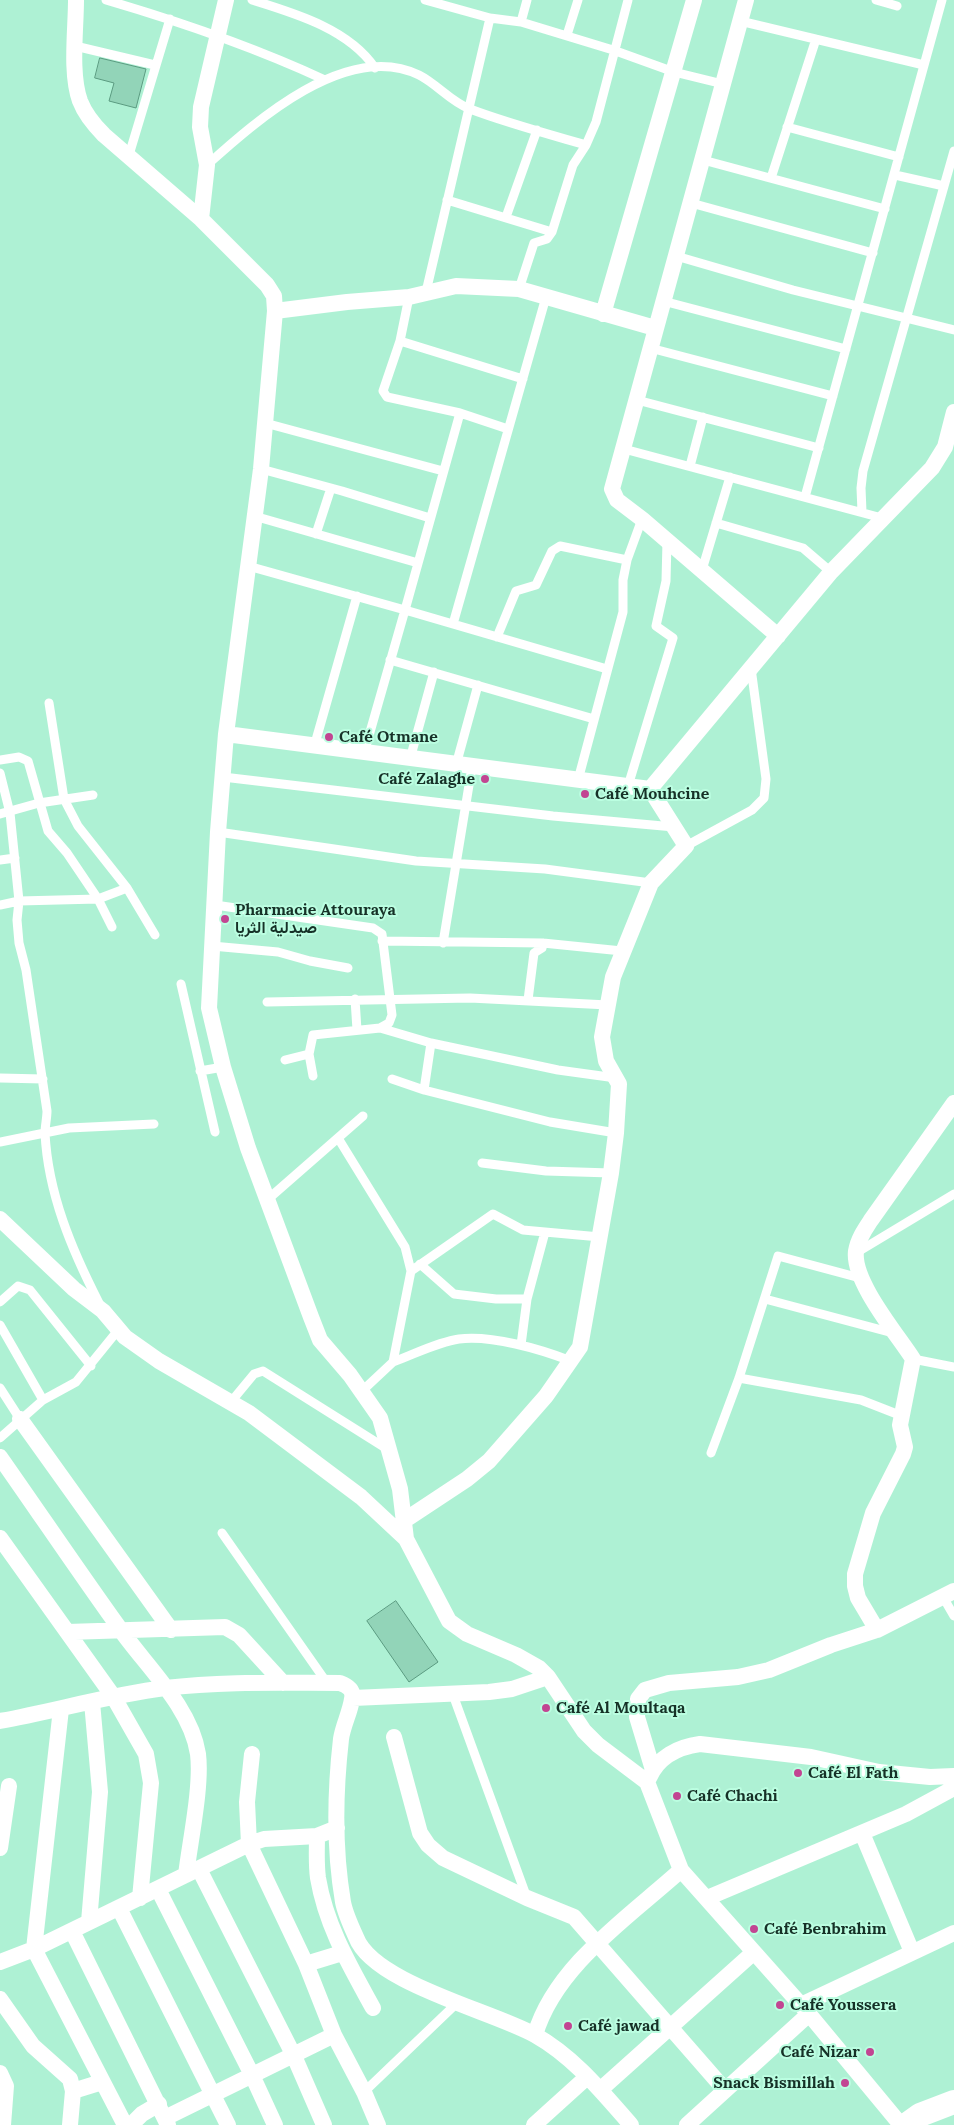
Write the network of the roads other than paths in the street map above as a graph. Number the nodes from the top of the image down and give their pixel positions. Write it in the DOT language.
graph roads {
  1 [pos="76,0"];
  2 [pos="106,0"];
  3 [pos="226,0"];
  4 [pos="252,0"];
  5 [pos="425,0"];
  6 [pos="527,0"];
  7 [pos="578,0"];
  8 [pos="628,0"];
  9 [pos="694,0"];
  10 [pos="746,0"];
  11 [pos="876,0"];
  12 [pos="942,0"];
  13 [pos="458,4"];
  14 [pos="898,6"];
  15 [pos="490,18"];
  16 [pos="170,19"];
  17 [pos="740,20"];
  18 [pos="521,22"];
  19 [pos="219,35"];
  20 [pos="567,36"];
  21 [pos="816,39"];
  22 [pos="75,46"];
  23 [pos="613,50"];
  24 [pos="155,65"];
  25 [pos="924,65"];
  26 [pos="375,68"];
  27 [pos="674,72"];
  28 [pos="325,80"];
  29 [pos="723,84"];
  30 [pos="468,108"];
  31 [pos="787,127"];
  32 [pos="537,130"];
  33 [pos="586,145"];
  34 [pos="954,151"];
  35 [pos="129,155"];
  36 [pos="899,157"];
  37 [pos="703,160"];
  38 [pos="207,166"];
  39 [pos="894,175"];
  40 [pos="771,178"];
  41 [pos="944,186"];
  42 [pos="447,200"];
  43 [pos="691,203"];
  44 [pos="885,209"];
  45 [pos="506,217"];
  46 [pos="201,219"];
  47 [pos="552,232"];
  48 [pos="873,253"];
  49 [pos="676,256"];
  50 [pos="518,289"];
  51 [pos="426,292"];
  52 [pos="409,297"];
  53 [pos="546,297"];
  54 [pos="663,302"];
  55 [pos="856,306"];
  56 [pos="275,311"];
  57 [pos="602,314"];
  58 [pos="906,320"];
  59 [pos="655,328"];
  60 [pos="954,330"];
  61 [pos="400,341"];
  62 [pos="650,348"];
  63 [pos="846,349"];
  64 [pos="522,379"];
  65 [pos="833,396"];
  66 [pos="637,400"];
  67 [pos="954,412"];
  68 [pos="460,413"];
  69 [pos="703,417"];
  70 [pos="265,423"];
  71 [pos="508,429"];
  72 [pos="624,448"];
  73 [pos="819,448"];
  74 [pos="690,466"];
  75 [pos="261,469"];
  76 [pos="443,471"];
  77 [pos="730,477"];
  78 [pos="331,488"];
  79 [pos="805,497"];
  80 [pos="862,512"];
  81 [pos="254,516"];
  82 [pos="430,518"];
  83 [pos="642,518"];
  84 [pos="882,518"];
  85 [pos="716,523"];
  86 [pos="316,534"];
  87 [pos="667,541"];
  88 [pos="627,560"];
  89 [pos="418,563"];
  90 [pos="248,566"];
  91 [pos="702,570"];
  92 [pos="832,572"];
  93 [pos="357,596"];
  94 [pos="405,610"];
  95 [pos="453,624"];
  96 [pos="778,636"];
  97 [pos="497,637"];
  98 [pos="390,660"];
  99 [pos="751,668"];
  100 [pos="607,669"];
  101 [pos="434,672"];
  102 [pos="478,685"];
  103 [pos="49,703"];
  104 [pos="594,719"];
  105 [pos="226,734"];
  106 [pos="314,747"];
  107 [pos="364,753"];
  108 [pos="410,759"];
  109 [pos="0,760"];
  110 [pos="464,766"];
  111 [pos="0,773"];
  112 [pos="223,777"];
  113 [pos="578,780"];
  114 [pos="628,786"];
  115 [pos="650,789"];
  116 [pos="93,795"];
  117 [pos="64,799"];
  118 [pos="39,803"];
  119 [pos="465,806"];
  120 [pos="10,813"];
  121 [pos="0,814"];
  122 [pos="674,827"];
  123 [pos="218,832"];
  124 [pos="686,846"];
  125 [pos="15,858"];
  126 [pos="0,860"];
  127 [pos="455,864"];
  128 [pos="651,883"];
  129 [pos="126,888"];
  130 [pos="98,899"];
  131 [pos="19,901"];
  132 [pos="0,905"];
  133 [pos="215,905"];
  134 [pos="112,927"];
  135 [pos="155,935"];
  136 [pos="382,941"];
  137 [pos="443,943"];
  138 [pos="543,943"];
  139 [pos="212,946"];
  140 [pos="622,951"];
  141 [pos="348,968"];
  142 [pos="181,984"];
  143 [pos="390,998"];
  144 [pos="355,999"];
  145 [pos="528,1000"];
  146 [pos="267,1002"];
  147 [pos="608,1005"];
  148 [pos="380,1028"];
  149 [pos="356,1030"];
  150 [pos="431,1043"];
  151 [pos="309,1054"];
  152 [pos="285,1060"];
  153 [pos="223,1067"];
  154 [pos="200,1071"];
  155 [pos="313,1076"];
  156 [pos="0,1078"];
  157 [pos="392,1078"];
  158 [pos="616,1078"];
  159 [pos="43,1079"];
  160 [pos="424,1090"];
  161 [pos="954,1102"];
  162 [pos="363,1116"];
  163 [pos="154,1124"];
  164 [pos="45,1132"];
  165 [pos="216,1132"];
  166 [pos="616,1132"];
  167 [pos="338,1138"];
  168 [pos="0,1142"];
  169 [pos="482,1163"];
  170 [pos="611,1173"];
  171 [pos="954,1194"];
  172 [pos="267,1200"];
  173 [pos="0,1219"];
  174 [pos="545,1232"];
  175 [pos="600,1237"];
  176 [pos="856,1253"];
  177 [pos="420,1264"];
  178 [pos="411,1271"];
  179 [pos="860,1278"];
  180 [pos="527,1299"];
  181 [pos="766,1299"];
  182 [pos="0,1302"];
  183 [pos="103,1311"];
  184 [pos="0,1325"];
  185 [pos="119,1329"];
  186 [pos="895,1333"];
  187 [pos="521,1345"];
  188 [pos="913,1360"];
  189 [pos="571,1361"];
  190 [pos="393,1362"];
  191 [pos="91,1366"];
  192 [pos="954,1367"];
  193 [pos="739,1378"];
  194 [pos="0,1388"];
  195 [pos="362,1391"];
  196 [pos="43,1400"];
  197 [pos="230,1403"];
  198 [pos="902,1416"];
  199 [pos="20,1419"];
  200 [pos="0,1436"];
  201 [pos="388,1449"];
  202 [pos="712,1453"];
  203 [pos="0,1457"];
  204 [pos="405,1520"];
  205 [pos="222,1533"];
  206 [pos="0,1538"];
  207 [pos="406,1539"];
  208 [pos="948,1594"];
  209 [pos="954,1616"];
  210 [pos="171,1630"];
  211 [pos="877,1630"];
  212 [pos="67,1632"];
  213 [pos="121,1632"];
  214 [pos="548,1677"];
  215 [pos="283,1683"];
  216 [pos="327,1683"];
  217 [pos="166,1688"];
  218 [pos="452,1692"];
  219 [pos="113,1696"];
  220 [pos="353,1698"];
  221 [pos="92,1702"];
  222 [pos="61,1709"];
  223 [pos="0,1721"];
  224 [pos="394,1737"];
  225 [pos="252,1754"];
  226 [pos="650,1776"];
  227 [pos="954,1776"];
  228 [pos="9,1786"];
  229 [pos="954,1788"];
  230 [pos="337,1828"];
  231 [pos="862,1833"];
  232 [pos="317,1836"];
  233 [pos="249,1844"];
  234 [pos="0,1848"];
  235 [pos="681,1870"];
  236 [pos="192,1872"];
  237 [pos="158,1889"];
  238 [pos="140,1898"];
  239 [pos="527,1898"];
  240 [pos="707,1898"];
  241 [pos="119,1908"];
  242 [pos="89,1922"];
  243 [pos="72,1931"];
  244 [pos="954,1933"];
  245 [pos="598,1943"];
  246 [pos="34,1949"];
  247 [pos="754,1952"];
  248 [pos="912,1952"];
  249 [pos="342,1953"];
  250 [pos="0,1962"];
  251 [pos="306,1964"];
  252 [pos="0,1999"];
  253 [pos="456,2003"];
  254 [pos="373,2008"];
  255 [pos="805,2009"];
  256 [pos="670,2026"];
  257 [pos="334,2035"];
  258 [pos="535,2035"];
  259 [pos="294,2056"];
  260 [pos="0,2073"];
  261 [pos="252,2075"];
  262 [pos="588,2077"];
  263 [pos="102,2082"];
  264 [pos="600,2090"];
  265 [pos="725,2090"];
  266 [pos="73,2091"];
  267 [pos="364,2092"];
  268 [pos="212,2094"];
  269 [pos="954,2102"];
  270 [pos="164,2116"];
  271 [pos="3,2125"];
  272 [pos="70,2125"];
  273 [pos="125,2125"];
  274 [pos="131,2125"];
  275 [pos="228,2125"];
  276 [pos="275,2125"];
  277 [pos="324,2125"];
  278 [pos="378,2125"];
  279 [pos="534,2125"];
  280 [pos="632,2125"];
  281 [pos="687,2125"];
  282 [pos="901,2125"];
  283 [pos="906,2125"];
  1 -- 22 [label="street"];
  2 -- 16 [label="lane"];
  3 -- 19 [label="street"];
  4 -- 26 [label="lane"];
  5 -- 13 [label="lane"];
  6 -- 18 [label="lane"];
  7 -- 20 [label="lane"];
  8 -- 23 [label="lane"];
  9 -- 27 [label="street"];
  10 -- 17 [label="street"];
  11 -- 14 [label="lane"];
  12 -- 25 [label="lane"];
  13 -- 15 [label="lane"];
  15 -- 18 [label="lane"];
  15 -- 30 [label="lane"];
  16 -- 19 [label="lane"];
  16 -- 24 [label="lane"];
  17 -- 21 [label="lane"];
  17 -- 29 [label="street"];
  18 -- 20 [label="lane"];
  19 -- 28 [label="lane"];
  19 -- 38 [label="street"];
  20 -- 23 [label="lane"];
  21 -- 25 [label="lane"];
  21 -- 31 [label="lane"];
  22 -- 24 [label="lane"];
  22 -- 35 [label="street"];
  23 -- 27 [label="lane"];
  23 -- 33 [label="lane"];
  24 -- 35 [label="lane"];
  25 -- 36 [label="lane"];
  26 -- 28 [label="lane"];
  26 -- 30 [label="lane"];
  27 -- 29 [label="lane"];
  27 -- 57 [label="street"];
  28 -- 38 [label="lane"];
  29 -- 37 [label="street"];
  30 -- 32 [label="lane"];
  30 -- 42 [label="lane"];
  31 -- 36 [label="lane"];
  31 -- 40 [label="lane"];
  32 -- 33 [label="lane"];
  32 -- 45 [label="lane"];
  33 -- 47 [label="lane"];
  34 -- 41 [label="lane"];
  35 -- 46 [label="street"];
  36 -- 39 [label="lane"];
  37 -- 40 [label="lane"];
  37 -- 43 [label="street"];
  38 -- 46 [label="street"];
  39 -- 41 [label="lane"];
  39 -- 44 [label="lane"];
  40 -- 44 [label="lane"];
  41 -- 58 [label="lane"];
  42 -- 45 [label="lane"];
  42 -- 51 [label="lane"];
  43 -- 48 [label="lane"];
  43 -- 49 [label="street"];
  44 -- 48 [label="lane"];
  45 -- 47 [label="lane"];
  46 -- 56 [label="street"];
  47 -- 50 [label="lane"];
  48 -- 55 [label="lane"];
  49 -- 54 [label="street"];
  49 -- 55 [label="lane"];
  50 -- 51 [label="street"];
  50 -- 53 [label="street"];
  51 -- 52 [label="street"];
  52 -- 56 [label="street"];
  52 -- 61 [label="lane"];
  53 -- 57 [label="street"];
  53 -- 64 [label="lane"];
  54 -- 59 [label="street"];
  54 -- 63 [label="lane"];
  55 -- 58 [label="lane"];
  55 -- 63 [label="lane"];
  56 -- 70 [label="street"];
  57 -- 59 [label="street"];
  58 -- 60 [label="lane"];
  58 -- 80 [label="lane"];
  59 -- 62 [label="street"];
  61 -- 64 [label="lane"];
  61 -- 68 [label="lane"];
  62 -- 65 [label="lane"];
  62 -- 66 [label="street"];
  63 -- 65 [label="lane"];
  64 -- 71 [label="lane"];
  65 -- 73 [label="lane"];
  66 -- 69 [label="lane"];
  66 -- 72 [label="street"];
  67 -- 84 [label="street"];
  68 -- 71 [label="lane"];
  68 -- 76 [label="lane"];
  69 -- 73 [label="lane"];
  69 -- 74 [label="lane"];
  70 -- 75 [label="street"];
  70 -- 76 [label="lane"];
  71 -- 95 [label="lane"];
  72 -- 74 [label="lane"];
  72 -- 83 [label="street"];
  73 -- 79 [label="lane"];
  74 -- 77 [label="lane"];
  75 -- 78 [label="lane"];
  75 -- 81 [label="street"];
  76 -- 82 [label="lane"];
  77 -- 79 [label="lane"];
  77 -- 85 [label="lane"];
  78 -- 82 [label="lane"];
  78 -- 86 [label="lane"];
  79 -- 80 [label="lane"];
  80 -- 84 [label="lane"];
  81 -- 86 [label="lane"];
  81 -- 90 [label="street"];
  82 -- 89 [label="lane"];
  83 -- 87 [label="street"];
  83 -- 88 [label="lane"];
  84 -- 92 [label="street"];
  85 -- 91 [label="lane"];
  85 -- 92 [label="lane"];
  86 -- 89 [label="lane"];
  87 -- 91 [label="street"];
  87 -- 114 [label="lane"];
  88 -- 97 [label="lane"];
  88 -- 100 [label="lane"];
  89 -- 94 [label="lane"];
  90 -- 93 [label="lane"];
  90 -- 105 [label="street"];
  91 -- 96 [label="street"];
  92 -- 96 [label="street"];
  93 -- 94 [label="lane"];
  93 -- 106 [label="lane"];
  94 -- 95 [label="lane"];
  94 -- 98 [label="lane"];
  95 -- 97 [label="lane"];
  96 -- 99 [label="street"];
  97 -- 100 [label="lane"];
  98 -- 101 [label="lane"];
  98 -- 107 [label="lane"];
  99 -- 115 [label="street"];
  99 -- 124 [label="lane"];
  100 -- 104 [label="lane"];
  101 -- 102 [label="lane"];
  101 -- 108 [label="lane"];
  102 -- 104 [label="lane"];
  102 -- 110 [label="lane"];
  103 -- 117 [label="lane"];
  104 -- 113 [label="lane"];
  105 -- 106 [label="street"];
  105 -- 112 [label="street"];
  106 -- 107 [label="street"];
  107 -- 108 [label="street"];
  108 -- 110 [label="street"];
  109 -- 118 [label="lane"];
  110 -- 113 [label="street"];
  110 -- 119 [label="lane"];
  111 -- 120 [label="lane"];
  112 -- 119 [label="lane"];
  112 -- 123 [label="street"];
  113 -- 114 [label="street"];
  114 -- 115 [label="street"];
  115 -- 122 [label="street"];
  116 -- 117 [label="lane"];
  117 -- 118 [label="lane"];
  117 -- 129 [label="lane"];
  118 -- 120 [label="lane"];
  118 -- 130 [label="lane"];
  119 -- 122 [label="lane"];
  119 -- 127 [label="lane"];
  120 -- 121 [label="lane"];
  120 -- 125 [label="lane"];
  122 -- 124 [label="street"];
  123 -- 127 [label="lane"];
  123 -- 133 [label="street"];
  124 -- 128 [label="street"];
  125 -- 126 [label="lane"];
  125 -- 131 [label="lane"];
  127 -- 128 [label="lane"];
  127 -- 137 [label="lane"];
  128 -- 140 [label="street"];
  129 -- 130 [label="lane"];
  129 -- 135 [label="lane"];
  130 -- 131 [label="lane"];
  130 -- 134 [label="lane"];
  131 -- 132 [label="lane"];
  131 -- 159 [label="lane"];
  133 -- 136 [label="lane"];
  133 -- 139 [label="street"];
  136 -- 137 [label="lane"];
  136 -- 143 [label="lane"];
  137 -- 138 [label="lane"];
  138 -- 140 [label="lane"];
  138 -- 145 [label="lane"];
  139 -- 141 [label="lane"];
  139 -- 153 [label="street"];
  140 -- 147 [label="street"];
  142 -- 154 [label="lane"];
  143 -- 144 [label="lane"];
  143 -- 145 [label="lane"];
  143 -- 148 [label="lane"];
  144 -- 146 [label="lane"];
  144 -- 149 [label="lane"];
  145 -- 147 [label="lane"];
  147 -- 158 [label="street"];
  148 -- 149 [label="lane"];
  148 -- 150 [label="lane"];
  149 -- 151 [label="lane"];
  150 -- 158 [label="lane"];
  150 -- 160 [label="lane"];
  151 -- 152 [label="lane"];
  151 -- 155 [label="lane"];
  153 -- 154 [label="lane"];
  153 -- 172 [label="street"];
  154 -- 165 [label="lane"];
  156 -- 159 [label="lane"];
  157 -- 160 [label="lane"];
  158 -- 166 [label="street"];
  159 -- 164 [label="lane"];
  160 -- 166 [label="lane"];
  161 -- 176 [label="street"];
  162 -- 167 [label="lane"];
  163 -- 164 [label="lane"];
  164 -- 168 [label="lane"];
  164 -- 183 [label="lane"];
  166 -- 170 [label="street"];
  167 -- 172 [label="lane"];
  167 -- 178 [label="lane"];
  169 -- 170 [label="lane"];
  170 -- 175 [label="street"];
  171 -- 176 [label="lane"];
  172 -- 195 [label="street"];
  173 -- 183 [label="street"];
  174 -- 175 [label="lane"];
  174 -- 177 [label="lane"];
  174 -- 180 [label="lane"];
  175 -- 189 [label="street"];
  176 -- 179 [label="street"];
  177 -- 178 [label="lane"];
  177 -- 180 [label="lane"];
  178 -- 190 [label="lane"];
  179 -- 181 [label="lane"];
  179 -- 186 [label="street"];
  180 -- 187 [label="lane"];
  181 -- 186 [label="lane"];
  181 -- 193 [label="lane"];
  182 -- 191 [label="lane"];
  183 -- 185 [label="street"];
  184 -- 196 [label="lane"];
  185 -- 191 [label="lane"];
  185 -- 197 [label="street"];
  186 -- 188 [label="street"];
  187 -- 189 [label="lane"];
  187 -- 190 [label="lane"];
  188 -- 192 [label="lane"];
  188 -- 198 [label="street"];
  189 -- 204 [label="street"];
  190 -- 195 [label="lane"];
  191 -- 196 [label="lane"];
  193 -- 198 [label="lane"];
  193 -- 202 [label="lane"];
  194 -- 199 [label="lane"];
  195 -- 201 [label="street"];
  196 -- 199 [label="lane"];
  197 -- 201 [label="lane"];
  197 -- 207 [label="street"];
  198 -- 211 [label="street"];
  199 -- 200 [label="lane"];
  199 -- 210 [label="street"];
  201 -- 204 [label="street"];
  203 -- 213 [label="street"];
  204 -- 207 [label="street"];
  205 -- 216 [label="lane"];
  206 -- 212 [label="street"];
  207 -- 214 [label="street"];
  208 -- 209 [label="lane"];
  208 -- 211 [label="street"];
  210 -- 213 [label="street"];
  210 -- 215 [label="street"];
  211 -- 226 [label="street"];
  212 -- 213 [label="street"];
  212 -- 219 [label="street"];
  213 -- 217 [label="street"];
  214 -- 218 [label="street"];
  214 -- 226 [label="street"];
  215 -- 216 [label="street"];
  215 -- 217 [label="street"];
  216 -- 220 [label="street"];
  217 -- 219 [label="street"];
  217 -- 236 [label="street"];
  218 -- 220 [label="street"];
  218 -- 239 [label="lane"];
  219 -- 221 [label="street"];
  219 -- 238 [label="street"];
  220 -- 230 [label="street"];
  221 -- 222 [label="street"];
  221 -- 242 [label="street"];
  222 -- 223 [label="street"];
  222 -- 246 [label="street"];
  224 -- 239 [label="street"];
  225 -- 233 [label="street"];
  226 -- 227 [label="street"];
  226 -- 235 [label="street"];
  228 -- 234 [label="street"];
  229 -- 231 [label="street"];
  230 -- 232 [label="street"];
  230 -- 253 [label="street"];
  231 -- 240 [label="street"];
  231 -- 248 [label="street"];
  232 -- 233 [label="street"];
  232 -- 249 [label="street"];
  233 -- 236 [label="street"];
  233 -- 251 [label="street"];
  235 -- 240 [label="street"];
  235 -- 245 [label="street"];
  236 -- 237 [label="street"];
  236 -- 259 [label="street"];
  237 -- 238 [label="street"];
  237 -- 261 [label="street"];
  238 -- 241 [label="street"];
  239 -- 245 [label="street"];
  240 -- 247 [label="street"];
  241 -- 242 [label="street"];
  241 -- 268 [label="street"];
  242 -- 243 [label="street"];
  243 -- 246 [label="street"];
  243 -- 270 [label="street"];
  244 -- 248 [label="street"];
  245 -- 256 [label="street"];
  245 -- 258 [label="street"];
  246 -- 250 [label="street"];
  246 -- 263 [label="street"];
  247 -- 255 [label="street"];
  247 -- 256 [label="street"];
  248 -- 255 [label="street"];
  249 -- 251 [label="street"];
  249 -- 254 [label="street"];
  251 -- 257 [label="street"];
  252 -- 266 [label="street"];
  253 -- 258 [label="street"];
  253 -- 267 [label="lane"];
  255 -- 265 [label="street"];
  255 -- 282 [label="street"];
  256 -- 264 [label="street"];
  256 -- 265 [label="street"];
  257 -- 259 [label="street"];
  257 -- 267 [label="street"];
  258 -- 262 [label="street"];
  259 -- 261 [label="street"];
  259 -- 277 [label="street"];
  260 -- 271 [label="street"];
  261 -- 268 [label="street"];
  261 -- 276 [label="street"];
  262 -- 264 [label="street"];
  262 -- 279 [label="street"];
  263 -- 266 [label="street"];
  263 -- 273 [label="street"];
  264 -- 280 [label="street"];
  265 -- 281 [label="street"];
  266 -- 272 [label="street"];
  267 -- 278 [label="street"];
  268 -- 270 [label="street"];
  268 -- 275 [label="street"];
  269 -- 283 [label="main road"];
  270 -- 274 [label="street"];
}
